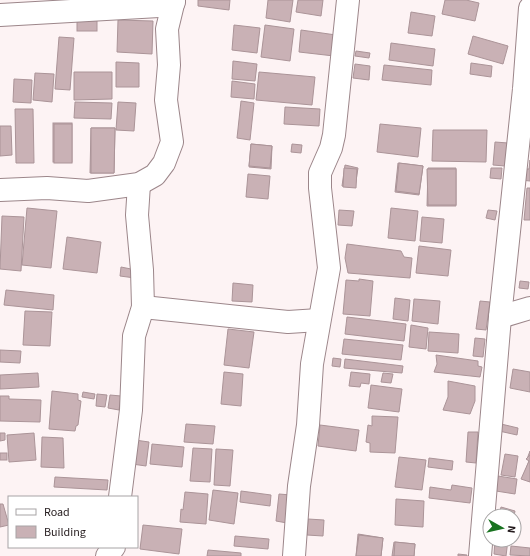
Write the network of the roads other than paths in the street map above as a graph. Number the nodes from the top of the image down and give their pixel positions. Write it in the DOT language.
graph roads {
  1 [pos="348,0"];
  2 [pos="174,1"];
  3 [pos="530,8"];
  4 [pos="0,15"];
  5 [pos="527,90"];
  6 [pos="138,184"];
  7 [pos="0,190"];
  8 [pos="143,307"];
  9 [pos="530,308"];
  10 [pos="500,317"];
  11 [pos="319,320"];
  12 [pos="120,496"];
  13 [pos="113,548"];
  14 [pos="107,556"];
  15 [pos="294,556"];
  16 [pos="480,556"];
  1 -- 11 [label="street"];
  2 -- 4 [label="street"];
  2 -- 6 [label="street"];
  3 -- 5 [label="street"];
  5 -- 10 [label="street"];
  6 -- 7 [label="street"];
  6 -- 8 [label="street"];
  8 -- 11 [label="street"];
  8 -- 12 [label="street"];
  9 -- 10 [label="street"];
  10 -- 16 [label="street"];
  11 -- 15 [label="street"];
  13 -- 14 [label="street"];
}
